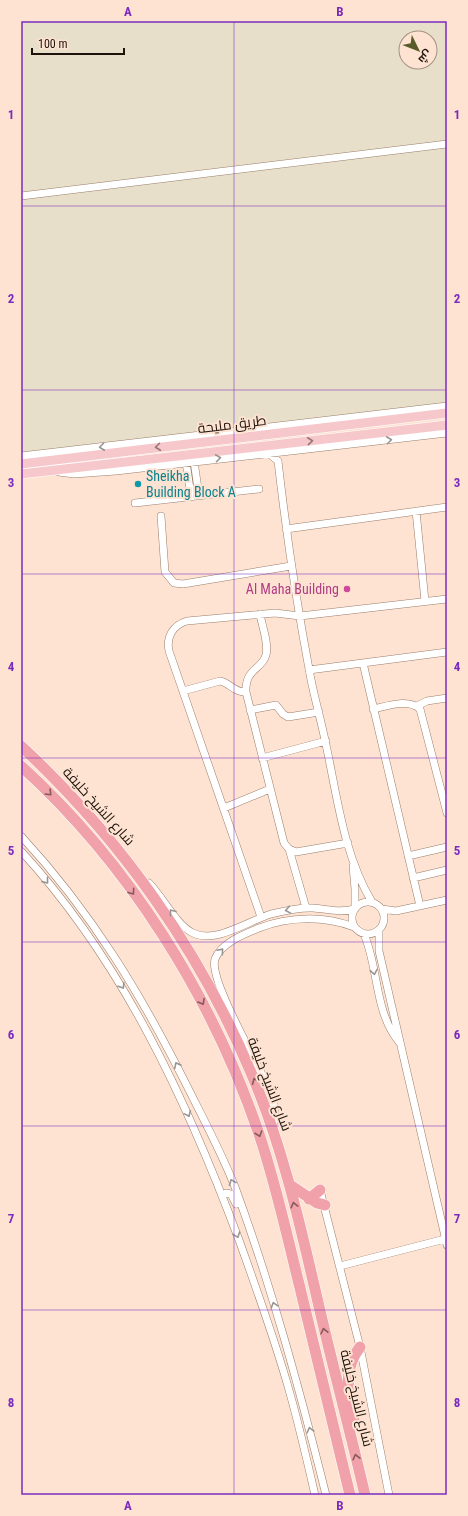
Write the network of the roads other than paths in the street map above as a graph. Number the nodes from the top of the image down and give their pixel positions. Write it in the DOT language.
graph roads {
  1 [pos="447,144"];
  2 [pos="21,196"];
  3 [pos="447,406"];
  4 [pos="447,413"];
  5 [pos="447,424"];
  6 [pos="252,429"];
  7 [pos="447,433"];
  8 [pos="372,434"];
  9 [pos="261,435"];
  10 [pos="363,443"];
  11 [pos="288,451"];
  12 [pos="267,452"];
  13 [pos="21,456"];
  14 [pos="278,461"];
  15 [pos="190,462"];
  16 [pos="21,464"];
  17 [pos="55,471"];
  18 [pos="21,474"];
  19 [pos="259,489"];
  20 [pos="191,496"];
  21 [pos="199,496"];
  22 [pos="135,503"];
  23 [pos="447,507"];
  24 [pos="416,511"];
  25 [pos="162,516"];
  26 [pos="286,529"];
  27 [pos="291,566"];
  28 [pos="447,599"];
  29 [pos="425,601"];
  30 [pos="260,614"];
  31 [pos="300,616"];
  32 [pos="447,652"];
  33 [pos="363,663"];
  34 [pos="309,670"];
  35 [pos="183,692"];
  36 [pos="246,692"];
  37 [pos="447,698"];
  38 [pos="417,706"];
  39 [pos="374,709"];
  40 [pos="250,710"];
  41 [pos="319,712"];
  42 [pos="326,741"];
  43 [pos="21,746"];
  44 [pos="262,758"];
  45 [pos="21,766"];
  46 [pos="270,789"];
  47 [pos="224,808"];
  48 [pos="447,813"];
  49 [pos="21,836"];
  50 [pos="348,843"];
  51 [pos="447,847"];
  52 [pos="289,850"];
  53 [pos="21,851"];
  54 [pos="352,855"];
  55 [pos="408,856"];
  56 [pos="447,870"];
  57 [pos="136,871"];
  58 [pos="413,878"];
  59 [pos="447,900"];
  60 [pos="372,902"];
  61 [pos="420,906"];
  62 [pos="306,908"];
  63 [pos="355,909"];
  64 [pos="382,909"];
  65 [pos="396,912"];
  66 [pos="261,917"];
  67 [pos="383,924"];
  68 [pos="354,928"];
  69 [pos="379,931"];
  70 [pos="364,934"];
  71 [pos="402,1045"];
  72 [pos="273,1129"];
  73 [pos="290,1185"];
  74 [pos="320,1190"];
  75 [pos="223,1196"];
  76 [pos="309,1199"];
  77 [pos="325,1205"];
  78 [pos="247,1225"];
  79 [pos="446,1242"];
  80 [pos="340,1266"];
  81 [pos="360,1347"];
  82 [pos="289,1390"];
  83 [pos="304,1407"];
  84 [pos="353,1440"];
  85 [pos="315,1495"];
  86 [pos="326,1495"];
  87 [pos="350,1495"];
  88 [pos="365,1495"];
  89 [pos="389,1495"];
  1 -- 2 [label="street"];
  3 -- 6 [label="street"];
  4 -- 9 [label="main road, طريق مليحة"];
  5 -- 8 [label="main road, طريق مليحة"];
  6 -- 9 [label="main road"];
  6 -- 13 [label="street, one-way"];
  10 -- 7 [label="street, one-way"];
  8 -- 10 [label="main road"];
  17 -- 8 [label="main road, طريق مليحة, one-way"];
  9 -- 16 [label="main road, طريق مليحة, one-way"];
  10 -- 11 [label="street"];
  11 -- 12 [label="street"];
  11 -- 14 [label="street"];
  12 -- 14 [label="street"];
  15 -- 12 [label="street, one-way"];
  14 -- 26 [label="street"];
  15 -- 17 [label="street"];
  15 -- 20 [label="street"];
  15 -- 21 [label="street"];
  17 -- 18 [label="main road, طريق مليحة"];
  19 -- 21 [label="street"];
  20 -- 21 [label="street"];
  20 -- 22 [label="street"];
  23 -- 24 [label="street"];
  24 -- 26 [label="street"];
  24 -- 29 [label="street"];
  25 -- 27 [label="street"];
  26 -- 27 [label="street"];
  27 -- 31 [label="street"];
  28 -- 29 [label="street"];
  29 -- 31 [label="street"];
  30 -- 31 [label="street"];
  30 -- 35 [label="street"];
  30 -- 36 [label="street"];
  31 -- 34 [label="street"];
  32 -- 33 [label="street"];
  33 -- 34 [label="street"];
  33 -- 39 [label="street"];
  34 -- 41 [label="street"];
  35 -- 36 [label="street"];
  35 -- 47 [label="street"];
  36 -- 40 [label="street"];
  37 -- 38 [label="street"];
  38 -- 39 [label="street"];
  38 -- 48 [label="street"];
  39 -- 55 [label="street"];
  40 -- 41 [label="street"];
  40 -- 44 [label="street"];
  41 -- 42 [label="street"];
  42 -- 44 [label="street"];
  42 -- 50 [label="street"];
  43 -- 57 [label="highway, شارع الشيخ خليفة"];
  44 -- 46 [label="street"];
  45 -- 87 [label="highway, شارع الشيخ خليفة, one-way"];
  46 -- 47 [label="street"];
  46 -- 52 [label="street"];
  47 -- 66 [label="street"];
  78 -- 49 [label="street, one-way"];
  50 -- 52 [label="street"];
  50 -- 54 [label="street"];
  51 -- 55 [label="street"];
  52 -- 62 [label="street"];
  53 -- 75 [label="street, one-way"];
  54 -- 60 [label="street"];
  54 -- 63 [label="street"];
  55 -- 58 [label="street"];
  56 -- 58 [label="street"];
  66 -- 57 [label="street, one-way"];
  72 -- 57 [label="highway, شارع الشيخ خليفة, one-way"];
  58 -- 61 [label="street"];
  59 -- 61 [label="street"];
  60 -- 63 [label="street"];
  60 -- 64 [label="street"];
  61 -- 65 [label="street"];
  62 -- 63 [label="street"];
  62 -- 66 [label="street, one-way"];
  63 -- 68 [label="street"];
  64 -- 65 [label="street"];
  64 -- 67 [label="street"];
  65 -- 67 [label="street"];
  67 -- 69 [label="street"];
  68 -- 70 [label="street"];
  72 -- 68 [label="street, one-way"];
  69 -- 70 [label="street"];
  69 -- 71 [label="street"];
  70 -- 71 [label="street, one-way"];
  71 -- 79 [label="street"];
  72 -- 73 [label="highway, شارع الشيخ خليفة"];
  73 -- 76 [label="highway"];
  84 -- 73 [label="highway, شارع الشيخ خليفة, one-way"];
  74 -- 76 [label="highway"];
  74 -- 77 [label="street"];
  75 -- 78 [label="street"];
  75 -- 82 [label="street, one-way"];
  76 -- 77 [label="highway"];
  77 -- 80 [label="street"];
  83 -- 78 [label="street, one-way"];
  79 -- 80 [label="street"];
  80 -- 81 [label="street"];
  81 -- 84 [label="highway"];
  81 -- 89 [label="street"];
  82 -- 83 [label="street"];
  82 -- 85 [label="street"];
  86 -- 83 [label="street, one-way"];
  88 -- 84 [label="highway, شارع الشيخ خليفة, one-way"];
}
